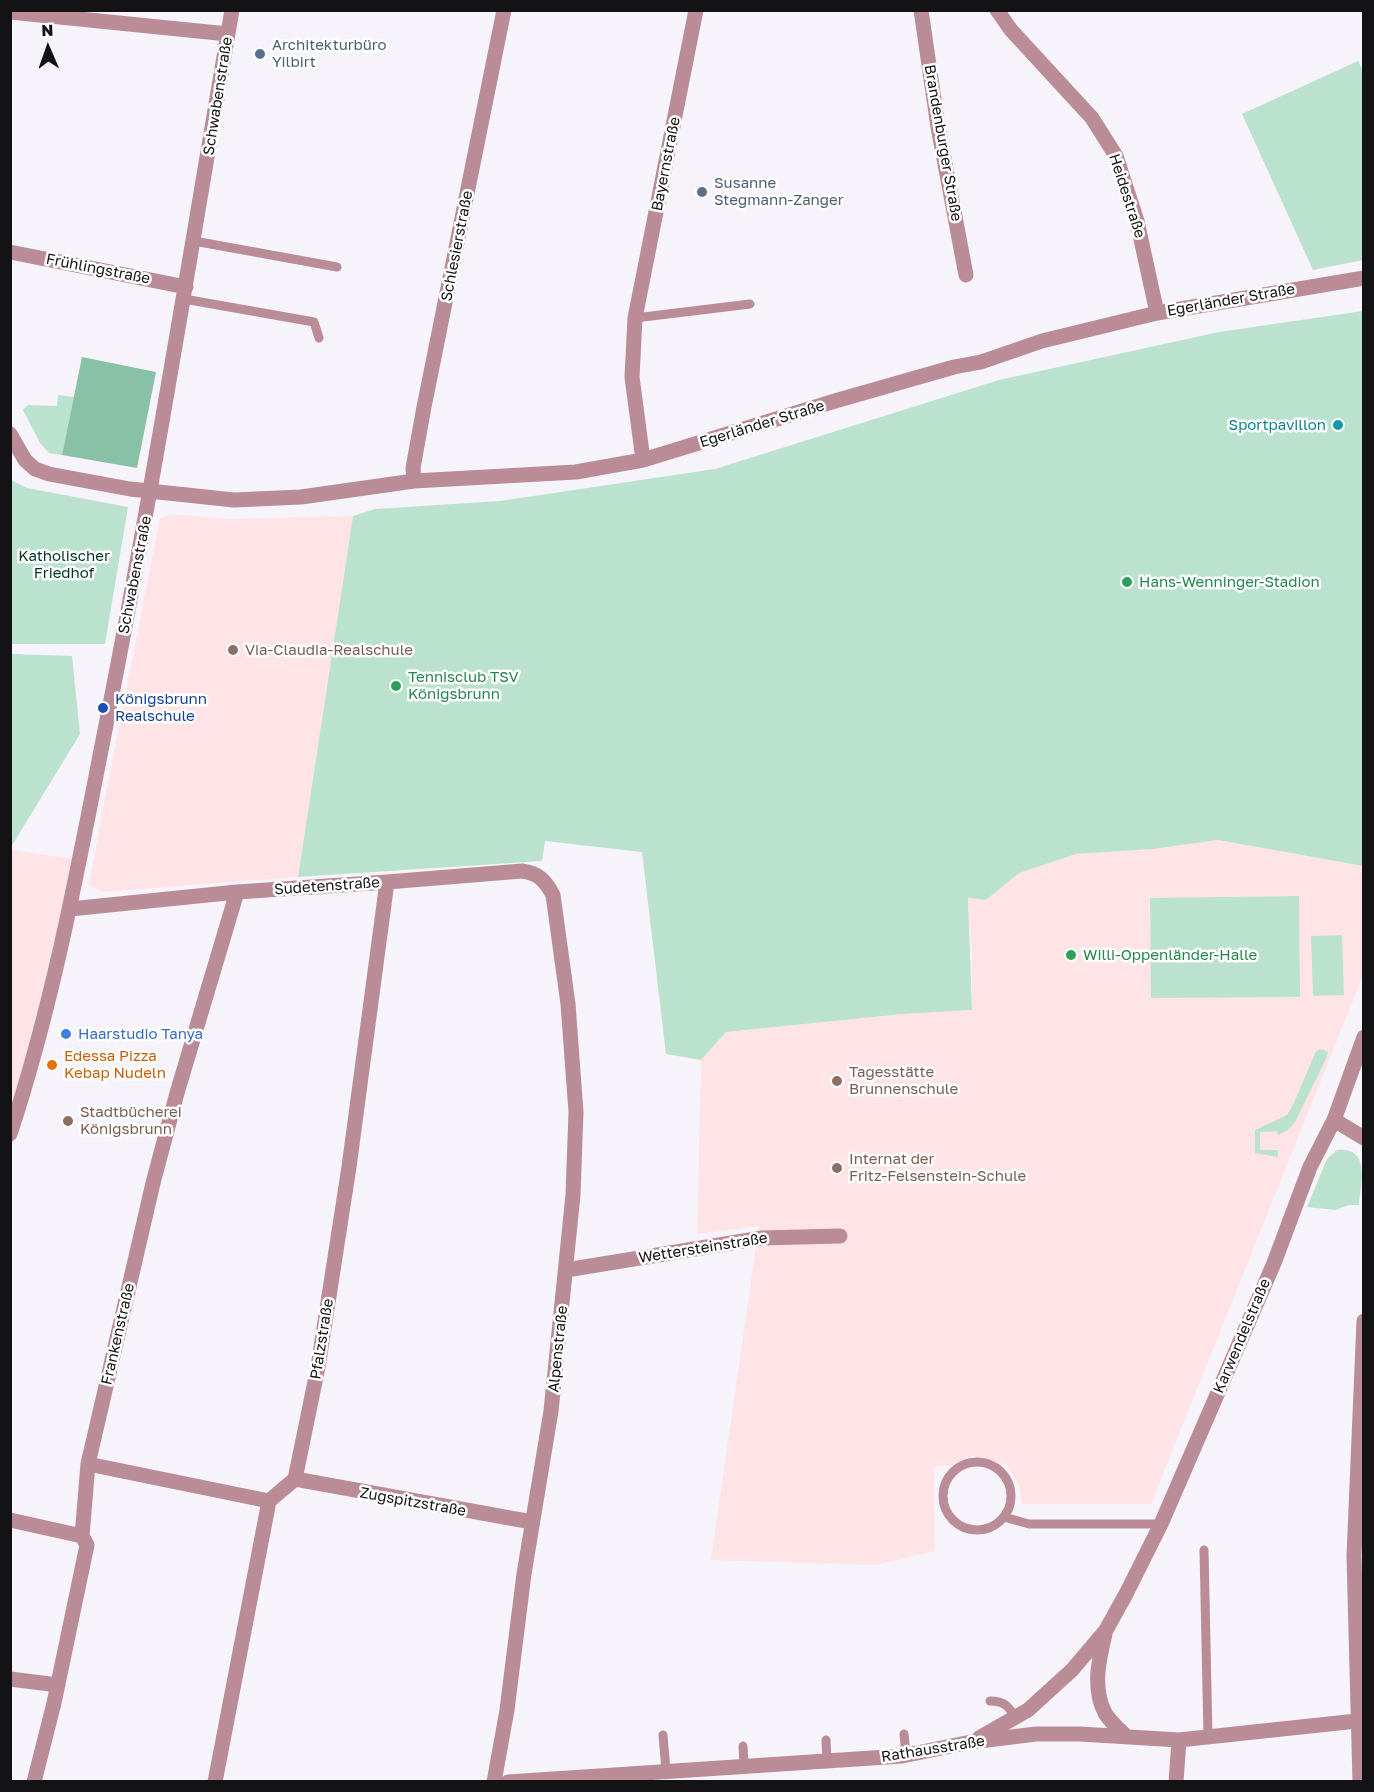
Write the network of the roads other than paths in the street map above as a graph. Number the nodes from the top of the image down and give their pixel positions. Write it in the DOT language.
graph roads {
  1 [pos="232,10"];
  2 [pos="504,10"];
  3 [pos="696,10"];
  4 [pos="921,10"];
  5 [pos="997,10"];
  6 [pos="10,12"];
  7 [pos="228,34"];
  8 [pos="194,241"];
  9 [pos="10,252"];
  10 [pos="338,267"];
  11 [pos="966,275"];
  12 [pos="1364,278"];
  13 [pos="185,293"];
  14 [pos="750,304"];
  15 [pos="1157,313"];
  16 [pos="635,318"];
  17 [pos="319,338"];
  18 [pos="10,434"];
  19 [pos="643,460"];
  20 [pos="414,481"];
  21 [pos="150,492"];
  22 [pos="387,882"];
  23 [pos="237,892"];
  24 [pos="70,909"];
  25 [pos="555,914"];
  26 [pos="1364,1036"];
  27 [pos="1334,1120"];
  28 [pos="10,1134"];
  29 [pos="1364,1138"];
  30 [pos="840,1236"];
  31 [pos="566,1270"];
  32 [pos="1364,1321"];
  33 [pos="1362,1362"];
  34 [pos="88,1464"];
  35 [pos="295,1479"];
  36 [pos="269,1501"];
  37 [pos="1004,1516"];
  38 [pos="10,1520"];
  39 [pos="532,1522"];
  40 [pos="1161,1524"];
  41 [pos="82,1536"];
  42 [pos="1204,1550"];
  43 [pos="1106,1630"];
  44 [pos="10,1679"];
  45 [pos="58,1685"];
  46 [pos="990,1701"];
  47 [pos="1016,1718"];
  48 [pos="1357,1721"];
  49 [pos="904,1734"];
  50 [pos="663,1735"];
  51 [pos="1127,1737"];
  52 [pos="1208,1737"];
  53 [pos="826,1740"];
  54 [pos="1179,1740"];
  55 [pos="971,1742"];
  56 [pos="743,1746"];
  57 [pos="906,1755"];
  58 [pos="827,1761"];
  59 [pos="744,1766"];
  60 [pos="666,1772"];
  61 [pos="561,1780"];
  62 [pos="34,1782"];
  63 [pos="215,1782"];
  64 [pos="494,1782"];
  65 [pos="508,1782"];
  66 [pos="1176,1782"];
  67 [pos="1360,1782"];
  1 -- 7 [label="street, Schwabenstraße"];
  2 -- 20 [label="street, Schlesierstraße"];
  3 -- 16 [label="street, Bayernstraße"];
  4 -- 11 [label="street, Brandenburger Straße"];
  5 -- 15 [label="street, Heidestraße"];
  6 -- 7 [label="street"];
  7 -- 8 [label="street, Schwabenstraße"];
  8 -- 10 [label="lane"];
  8 -- 13 [label="street, Schwabenstraße"];
  9 -- 13 [label="street, Frühlingstraße"];
  12 -- 15 [label="street, Egerländer Straße"];
  13 -- 17 [label="lane"];
  13 -- 21 [label="street, Schwabenstraße"];
  14 -- 16 [label="lane"];
  15 -- 19 [label="street, Egerländer Straße"];
  16 -- 19 [label="street, Bayernstraße"];
  18 -- 21 [label="street, Egerländer Straße"];
  19 -- 20 [label="street, Egerländer Straße"];
  20 -- 21 [label="street, Egerländer Straße"];
  21 -- 24 [label="street, Schwabenstraße"];
  22 -- 23 [label="street, Sudetenstraße"];
  22 -- 25 [label="street, Sudetenstraße"];
  22 -- 35 [label="street, Pfalzstraße"];
  23 -- 24 [label="street, Sudetenstraße"];
  23 -- 34 [label="street, Frankenstraße"];
  24 -- 28 [label="street, Schwabenstraße"];
  25 -- 31 [label="street, Alpenstraße"];
  26 -- 27 [label="street, Karwendelstraße"];
  27 -- 29 [label="street"];
  27 -- 40 [label="street, Karwendelstraße"];
  30 -- 31 [label="street, Wettersteinstraße"];
  31 -- 39 [label="street, Alpenstraße"];
  32 -- 33 [label="street"];
  33 -- 48 [label="street"];
  34 -- 36 [label="street"];
  34 -- 41 [label="street, Frankenstraße"];
  35 -- 36 [label="street"];
  35 -- 39 [label="street, Zugspitzstraße"];
  36 -- 63 [label="street"];
  37 -- 37 [label="lane"];
  37 -- 40 [label="lane"];
  38 -- 41 [label="street"];
  39 -- 64 [label="street, Alpenstraße"];
  40 -- 43 [label="street, Karwendelstraße"];
  41 -- 45 [label="street, Frankenstraße"];
  42 -- 52 [label="lane"];
  43 -- 47 [label="street, Karwendelstraße"];
  43 -- 51 [label="street, Karwendelstraße"];
  44 -- 45 [label="street"];
  45 -- 62 [label="street, Frankenstraße"];
  46 -- 47 [label="lane"];
  47 -- 55 [label="street, Karwendelstraße"];
  48 -- 52 [label="street, Rathausstraße"];
  48 -- 67 [label="street"];
  49 -- 57 [label="lane"];
  50 -- 60 [label="lane"];
  51 -- 54 [label="street, Rathausstraße"];
  51 -- 55 [label="street, Rathausstraße"];
  52 -- 54 [label="street, Rathausstraße"];
  53 -- 58 [label="lane"];
  54 -- 66 [label="street"];
  55 -- 57 [label="street, Rathausstraße"];
  56 -- 59 [label="lane"];
  57 -- 58 [label="street, Rathausstraße"];
  58 -- 59 [label="street, Rathausstraße"];
  59 -- 60 [label="street, Rathausstraße"];
  60 -- 61 [label="street, Rathausstraße"];
  61 -- 65 [label="street, Rathausstraße"];
}
